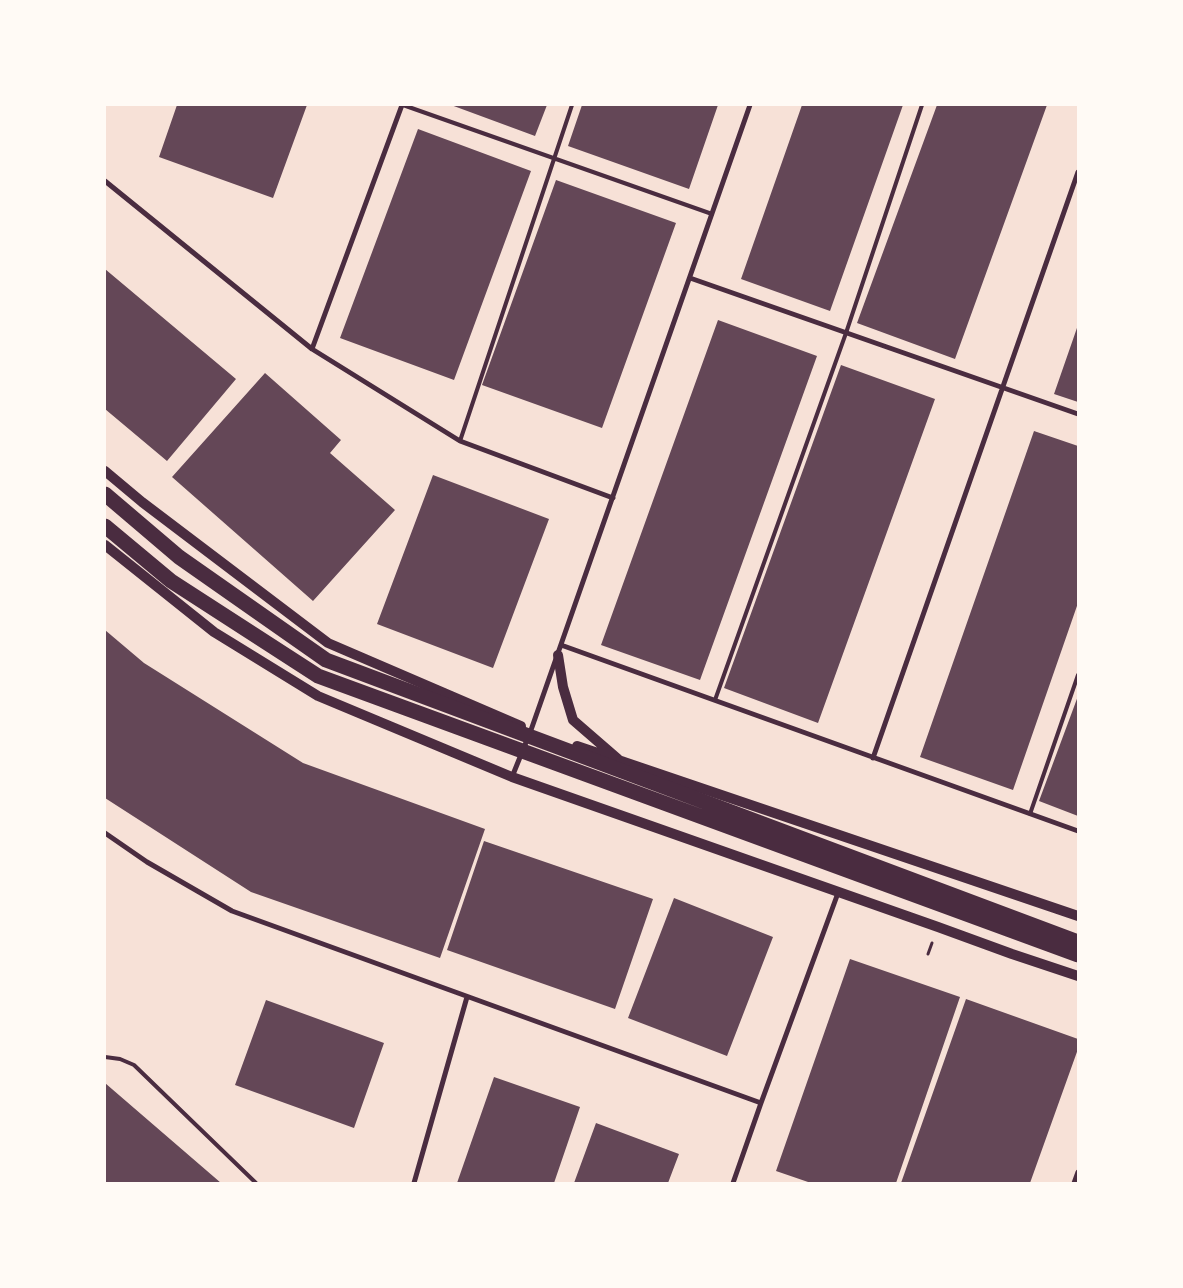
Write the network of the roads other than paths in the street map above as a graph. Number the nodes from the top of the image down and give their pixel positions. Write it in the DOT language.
graph roads {
  1 [pos="403,105"];
  2 [pos="572,105"];
  3 [pos="750,105"];
  4 [pos="922,105"];
  5 [pos="554,159"];
  6 [pos="1078,172"];
  7 [pos="105,180"];
  8 [pos="712,214"];
  9 [pos="690,278"];
  10 [pos="846,333"];
  11 [pos="312,350"];
  12 [pos="1002,388"];
  13 [pos="1078,414"];
  14 [pos="460,441"];
  15 [pos="105,470"];
  16 [pos="105,494"];
  17 [pos="613,498"];
  18 [pos="105,526"];
  19 [pos="105,545"];
  20 [pos="559,650"];
  21 [pos="1078,675"];
  22 [pos="714,700"];
  23 [pos="531,730"];
  24 [pos="872,758"];
  25 [pos="622,762"];
  26 [pos="512,777"];
  27 [pos="1030,814"];
  28 [pos="1078,831"];
  29 [pos="105,833"];
  30 [pos="838,893"];
  31 [pos="1078,916"];
  32 [pos="1078,942"];
  33 [pos="1078,955"];
  34 [pos="1078,976"];
  35 [pos="467,997"];
  36 [pos="105,1057"];
  37 [pos="761,1103"];
  38 [pos="1078,1172"];
  39 [pos="256,1183"];
  40 [pos="414,1183"];
  41 [pos="733,1183"];
  42 [pos="1074,1183"];
  1 -- 5 [label="lane"];
  1 -- 11 [label="street"];
  2 -- 5 [label="lane"];
  3 -- 8 [label="street"];
  4 -- 10 [label="lane"];
  5 -- 8 [label="lane"];
  5 -- 14 [label="lane"];
  6 -- 12 [label="street"];
  7 -- 11 [label="street"];
  8 -- 9 [label="street"];
  9 -- 10 [label="street"];
  9 -- 17 [label="street"];
  10 -- 12 [label="street"];
  10 -- 22 [label="lane"];
  11 -- 14 [label="street"];
  12 -- 13 [label="street"];
  12 -- 24 [label="street"];
  14 -- 17 [label="street"];
  15 -- 23 [label="main road"];
  16 -- 32 [label="highway"];
  17 -- 20 [label="street"];
  18 -- 33 [label="highway"];
  19 -- 26 [label="main road"];
  20 -- 22 [label="street"];
  20 -- 23 [label="street"];
  20 -- 25 [label="main road"];
  21 -- 27 [label="lane"];
  22 -- 24 [label="street"];
  23 -- 25 [label="main road"];
  23 -- 26 [label="street"];
  24 -- 27 [label="street"];
  25 -- 31 [label="main road"];
  26 -- 30 [label="main road"];
  27 -- 28 [label="street"];
  29 -- 35 [label="street"];
  30 -- 34 [label="main road"];
  30 -- 37 [label="street"];
  35 -- 37 [label="street"];
  35 -- 40 [label="street"];
  36 -- 39 [label="lane"];
  37 -- 41 [label="street"];
  38 -- 42 [label="street"];
}
